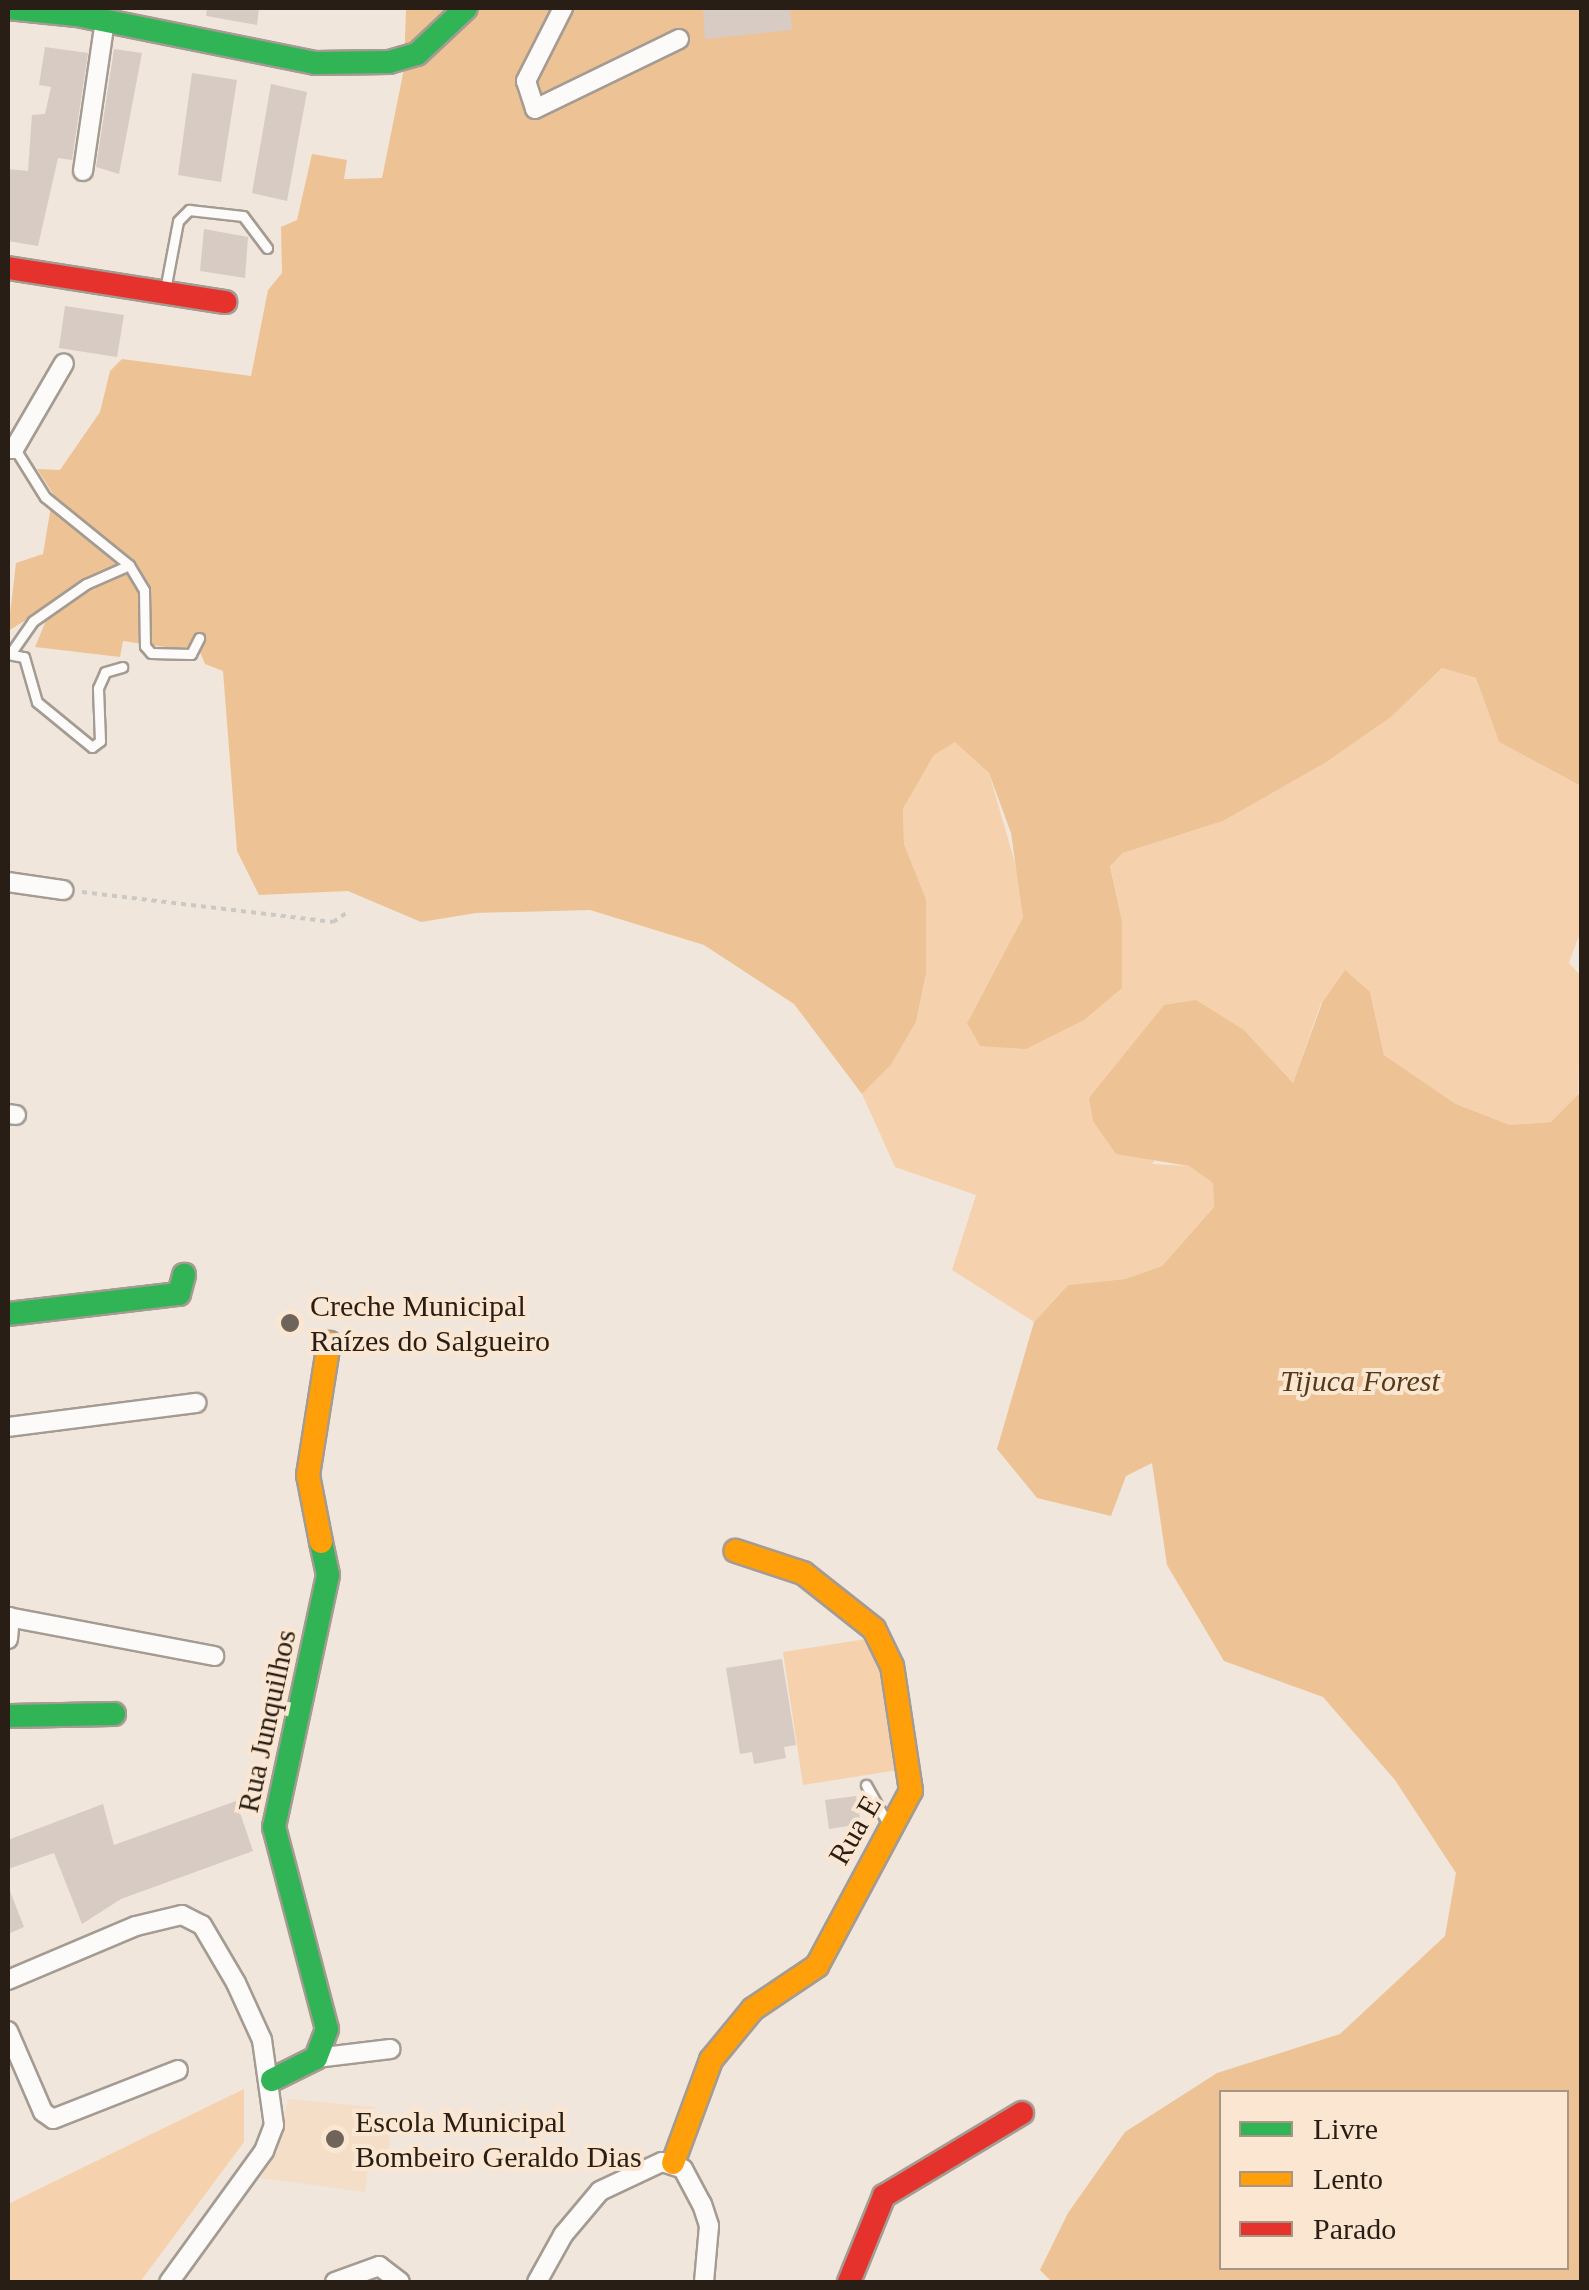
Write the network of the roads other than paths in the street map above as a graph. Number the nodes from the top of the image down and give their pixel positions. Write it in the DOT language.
graph roads {
  1 [pos="8,8"];
  2 [pos="466,8"];
  3 [pos="563,8"];
  4 [pos="77,11"];
  5 [pos="105,21"];
  6 [pos="679,39"];
  7 [pos="82,170"];
  8 [pos="266,248"];
  9 [pos="8,268"];
  10 [pos="164,293"];
  11 [pos="225,302"];
  12 [pos="64,363"];
  13 [pos="11,449"];
  14 [pos="130,564"];
  15 [pos="199,638"];
  16 [pos="9,654"];
  17 [pos="122,666"];
  18 [pos="8,882"];
  19 [pos="63,890"];
  20 [pos="184,1275"];
  21 [pos="8,1314"];
  22 [pos="329,1343"];
  23 [pos="196,1403"];
  24 [pos="8,1427"];
  25 [pos="736,1550"];
  26 [pos="9,1617"];
  27 [pos="8,1639"];
  28 [pos="214,1656"];
  29 [pos="114,1714"];
  30 [pos="8,1716"];
  31 [pos="866,1785"];
  32 [pos="892,1831"];
  33 [pos="8,1980"];
  34 [pos="8,2032"];
  35 [pos="390,2049"];
  36 [pos="316,2058"];
  37 [pos="178,2070"];
  38 [pos="272,2080"];
  39 [pos="1022,2112"];
  40 [pos="673,2163"];
  41 [pos="170,2282"];
  42 [pos="335,2282"];
  43 [pos="400,2282"];
  44 [pos="537,2282"];
  45 [pos="704,2282"];
  46 [pos="849,2282"];
  1 -- 4 [label="street"];
  2 -- 5 [label="street"];
  3 -- 6 [label="street"];
  4 -- 5 [label="street"];
  5 -- 7 [label="street"];
  8 -- 10 [label="lane"];
  9 -- 10 [label="street"];
  10 -- 11 [label="street"];
  12 -- 13 [label="street"];
  13 -- 14 [label="lane"];
  14 -- 15 [label="lane"];
  14 -- 16 [label="lane"];
  16 -- 17 [label="lane"];
  18 -- 19 [label="street"];
  20 -- 21 [label="street"];
  22 -- 36 [label="street, Rua Junquilhos"];
  23 -- 24 [label="street"];
  25 -- 32 [label="street, Rua E"];
  26 -- 27 [label="street"];
  26 -- 28 [label="street"];
  29 -- 30 [label="street"];
  31 -- 32 [label="lane"];
  32 -- 40 [label="street, Rua E"];
  33 -- 38 [label="street"];
  34 -- 37 [label="street"];
  35 -- 36 [label="street"];
  36 -- 38 [label="street"];
  38 -- 41 [label="street"];
  39 -- 46 [label="street"];
  40 -- 44 [label="street"];
  40 -- 45 [label="street"];
  42 -- 43 [label="street"];
}
